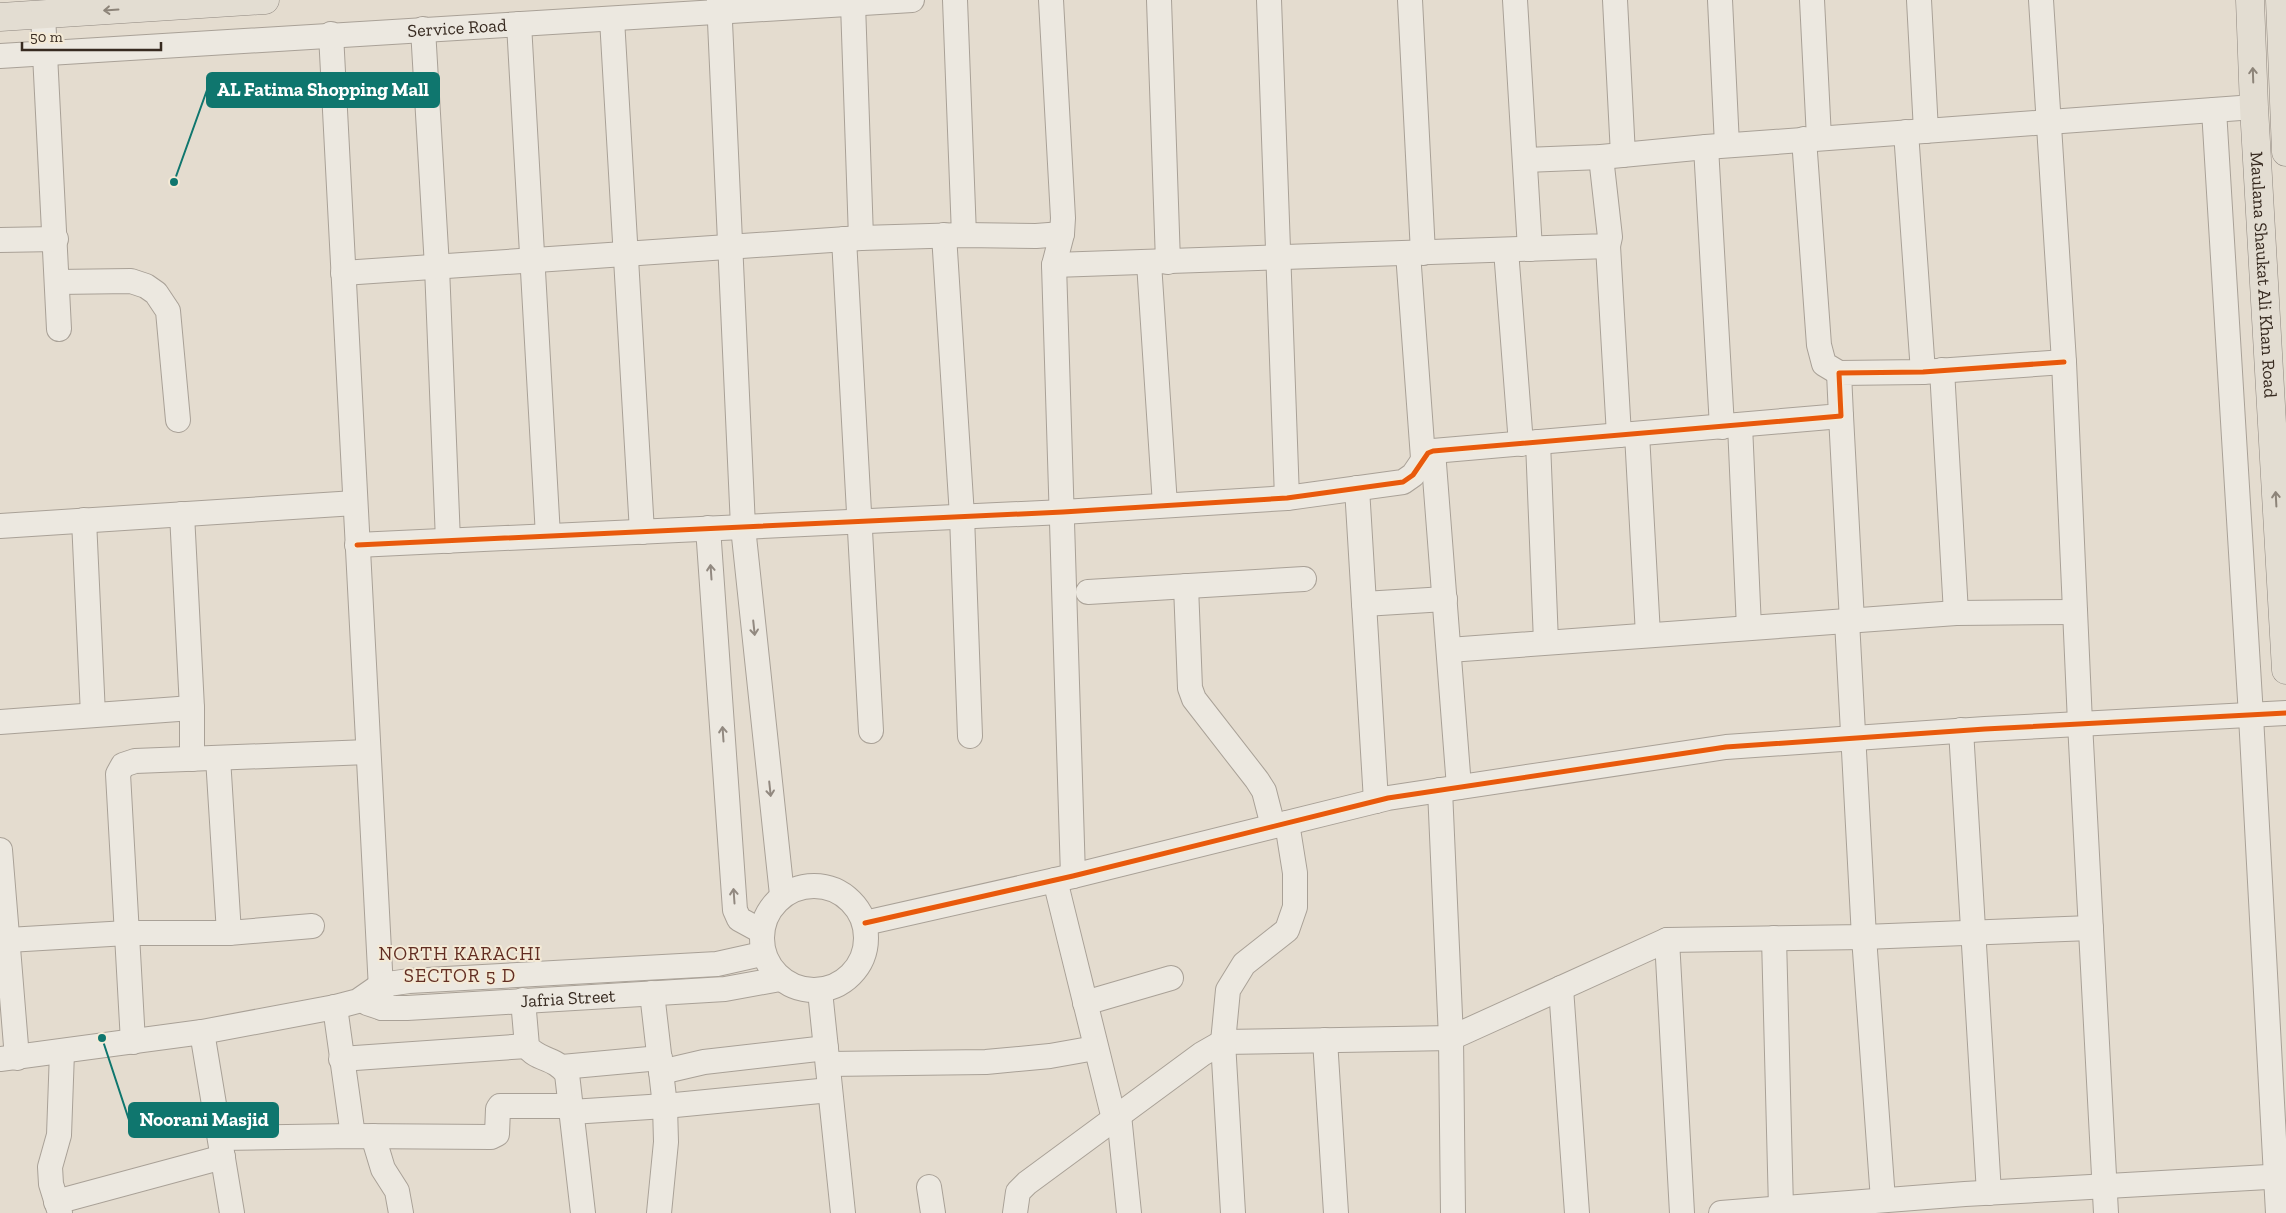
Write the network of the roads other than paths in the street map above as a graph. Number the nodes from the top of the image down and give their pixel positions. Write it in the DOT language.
graph roads {
  1 [pos="264,0"];
  2 [pos="912,0"];
  3 [pos="955,0"];
  4 [pos="1051,0"];
  5 [pos="1159,0"];
  6 [pos="1269,0"];
  7 [pos="1410,0"];
  8 [pos="1515,0"];
  9 [pos="1615,0"];
  10 [pos="1720,0"];
  11 [pos="1812,0"];
  12 [pos="1919,0"];
  13 [pos="2041,0"];
  14 [pos="2250,0"];
  15 [pos="2280,0"];
  16 [pos="853,4"];
  17 [pos="719,6"];
  18 [pos="43,15"];
  19 [pos="0,17"];
  20 [pos="612,19"];
  21 [pos="519,24"];
  22 [pos="423,29"];
  23 [pos="331,34"];
  24 [pos="46,54"];
  25 [pos="0,56"];
  26 [pos="2254,107"];
  27 [pos="2214,110"];
  28 [pos="2285,113"];
  29 [pos="2048,122"];
  30 [pos="1916,131"];
  31 [pos="1811,139"];
  32 [pos="1717,146"];
  33 [pos="2286,152"];
  34 [pos="1612,156"];
  35 [pos="1525,160"];
  36 [pos="1062,234"];
  37 [pos="954,235"];
  38 [pos="853,238"];
  39 [pos="56,239"];
  40 [pos="0,240"];
  41 [pos="1608,246"];
  42 [pos="729,247"];
  43 [pos="1530,249"];
  44 [pos="1506,250"];
  45 [pos="1416,253"];
  46 [pos="627,254"];
  47 [pos="1277,258"];
  48 [pos="532,260"];
  49 [pos="1158,262"];
  50 [pos="1054,265"];
  51 [pos="437,266"];
  52 [pos="343,273"];
  53 [pos="57,282"];
  54 [pos="59,330"];
  55 [pos="2064,362"];
  56 [pos="1933,371"];
  57 [pos="1839,373"];
  58 [pos="1841,416"];
  59 [pos="178,420"];
  60 [pos="1731,426"];
  61 [pos="1628,434"];
  62 [pos="1529,443"];
  63 [pos="1428,454"];
  64 [pos="1357,488"];
  65 [pos="1287,498"];
  66 [pos="355,503"];
  67 [pos="1165,505"];
  68 [pos="1062,512"];
  69 [pos="182,514"];
  70 [pos="962,516"];
  71 [pos="84,520"];
  72 [pos="858,521"];
  73 [pos="0,526"];
  74 [pos="743,527"];
  75 [pos="708,528"];
  76 [pos="642,532"];
  77 [pos="548,536"];
  78 [pos="448,541"];
  79 [pos="357,545"];
  80 [pos="1304,579"];
  81 [pos="1186,586"];
  82 [pos="1088,592"];
  83 [pos="1445,599"];
  84 [pos="1364,604"];
  85 [pos="2075,612"];
  86 [pos="1956,613"];
  87 [pos="1850,621"];
  88 [pos="1749,628"];
  89 [pos="1648,635"];
  90 [pos="1546,642"];
  91 [pos="1449,650"];
  92 [pos="2286,670"];
  93 [pos="192,708"];
  94 [pos="2286,713"];
  95 [pos="93,715"];
  96 [pos="2251,716"];
  97 [pos="0,722"];
  98 [pos="2080,723"];
  99 [pos="1961,730"];
  100 [pos="871,731"];
  101 [pos="970,736"];
  102 [pos="1853,738"];
  103 [pos="368,752"];
  104 [pos="218,758"];
  105 [pos="192,759"];
  106 [pos="1449,788"];
  107 [pos="1376,801"];
  108 [pos="1280,824"];
  109 [pos="0,861"];
  110 [pos="1064,878"];
  111 [pos="782,895"];
  112 [pos="865,923"];
  113 [pos="312,926"];
  114 [pos="2091,928"];
  115 [pos="1974,932"];
  116 [pos="127,933"];
  117 [pos="229,933"];
  118 [pos="1864,937"];
  119 [pos="1774,938"];
  120 [pos="8,940"];
  121 [pos="1667,940"];
  122 [pos="762,942"];
  123 [pos="574,972"];
  124 [pos="1171,978"];
  125 [pos="780,979"];
  126 [pos="1561,988"];
  127 [pos="820,991"];
  128 [pos="652,993"];
  129 [pos="381,997"];
  130 [pos="576,997"];
  131 [pos="523,1000"];
  132 [pos="1085,1003"];
  133 [pos="335,1007"];
  134 [pos="202,1032"];
  135 [pos="1451,1038"];
  136 [pos="1325,1040"];
  137 [pos="133,1042"];
  138 [pos="1223,1042"];
  139 [pos="527,1046"];
  140 [pos="1095,1048"];
  141 [pos="62,1052"];
  142 [pos="827,1056"];
  143 [pos="8,1059"];
  144 [pos="341,1059"];
  145 [pos="661,1065"];
  146 [pos="562,1067"];
  147 [pos="830,1090"];
  148 [pos="665,1106"];
  149 [pos="570,1109"];
  150 [pos="1117,1117"];
  151 [pos="363,1136"];
  152 [pos="222,1148"];
  153 [pos="2281,1177"];
  154 [pos="2105,1186"];
  155 [pos="928,1187"];
  156 [pos="1989,1193"];
  157 [pos="1966,1203"];
  158 [pos="1871,1205"];
  159 [pos="58,1208"];
  160 [pos="1769,1210"];
  161 [pos="232,1213"];
  162 [pos="401,1213"];
  163 [pos="583,1213"];
  164 [pos="659,1213"];
  165 [pos="843,1213"];
  166 [pos="933,1213"];
  167 [pos="1015,1213"];
  168 [pos="1129,1213"];
  169 [pos="1233,1213"];
  170 [pos="1336,1213"];
  171 [pos="1454,1213"];
  172 [pos="1577,1213"];
  173 [pos="1682,1213"];
  174 [pos="1721,1213"];
  175 [pos="2106,1213"];
  176 [pos="2278,1213"];
  1 -- 18 [label="main road, one-way"];
  2 -- 16 [label="street, Service Road"];
  3 -- 37 [label="street"];
  4 -- 36 [label="street"];
  5 -- 49 [label="street"];
  6 -- 47 [label="street"];
  7 -- 45 [label="street"];
  8 -- 35 [label="street"];
  9 -- 34 [label="street"];
  10 -- 32 [label="street"];
  11 -- 31 [label="street"];
  12 -- 30 [label="street"];
  13 -- 29 [label="street"];
  26 -- 14 [label="main road, Maulana Shaukat Ali Khan Road, one-way"];
  15 -- 28 [label="main road, Maulana Shaukat Ali Khan Road"];
  16 -- 17 [label="street, Service Road"];
  16 -- 38 [label="street"];
  17 -- 20 [label="street, Service Road"];
  17 -- 42 [label="street"];
  18 -- 19 [label="main road"];
  18 -- 24 [label="street"];
  20 -- 21 [label="street, Service Road"];
  20 -- 46 [label="street"];
  21 -- 22 [label="street, Service Road"];
  21 -- 48 [label="street"];
  22 -- 23 [label="street, Service Road"];
  22 -- 51 [label="street"];
  23 -- 24 [label="street, Service Road"];
  23 -- 52 [label="street"];
  24 -- 25 [label="street, Service Road"];
  24 -- 39 [label="street"];
  26 -- 27 [label="street"];
  92 -- 26 [label="main road, Maulana Shaukat Ali Khan Road, one-way"];
  27 -- 29 [label="street"];
  27 -- 96 [label="street"];
  28 -- 33 [label="main road, Maulana Shaukat Ali Khan Road"];
  29 -- 30 [label="street"];
  29 -- 55 [label="street"];
  30 -- 31 [label="street"];
  30 -- 56 [label="street"];
  31 -- 32 [label="street"];
  31 -- 57 [label="street"];
  32 -- 34 [label="street"];
  32 -- 60 [label="street"];
  34 -- 35 [label="street"];
  34 -- 41 [label="street"];
  35 -- 43 [label="street"];
  36 -- 37 [label="street"];
  36 -- 50 [label="street"];
  37 -- 38 [label="street"];
  37 -- 70 [label="street"];
  38 -- 42 [label="street"];
  38 -- 72 [label="street"];
  39 -- 40 [label="street"];
  39 -- 53 [label="street"];
  41 -- 43 [label="street"];
  41 -- 61 [label="street"];
  42 -- 46 [label="street"];
  42 -- 74 [label="street"];
  43 -- 44 [label="street"];
  44 -- 45 [label="street"];
  44 -- 62 [label="street"];
  45 -- 47 [label="street"];
  45 -- 63 [label="street"];
  46 -- 48 [label="street"];
  46 -- 76 [label="street"];
  47 -- 49 [label="street"];
  47 -- 65 [label="street"];
  48 -- 51 [label="street"];
  48 -- 77 [label="street"];
  49 -- 50 [label="street"];
  49 -- 67 [label="street"];
  50 -- 68 [label="street"];
  51 -- 52 [label="street"];
  51 -- 78 [label="street"];
  52 -- 66 [label="street"];
  53 -- 54 [label="street"];
  53 -- 59 [label="street"];
  55 -- 56 [label="street"];
  55 -- 85 [label="street"];
  56 -- 57 [label="street"];
  56 -- 86 [label="street"];
  57 -- 58 [label="street"];
  58 -- 60 [label="street"];
  58 -- 87 [label="street"];
  60 -- 61 [label="street"];
  60 -- 88 [label="street"];
  61 -- 62 [label="street"];
  61 -- 89 [label="street"];
  62 -- 63 [label="street"];
  62 -- 90 [label="street"];
  63 -- 64 [label="street"];
  63 -- 83 [label="street"];
  64 -- 65 [label="street"];
  64 -- 84 [label="street"];
  65 -- 67 [label="street"];
  66 -- 69 [label="street"];
  66 -- 79 [label="street"];
  67 -- 68 [label="street"];
  68 -- 70 [label="street"];
  68 -- 110 [label="street"];
  69 -- 71 [label="street"];
  69 -- 93 [label="street"];
  70 -- 72 [label="street"];
  70 -- 101 [label="street"];
  71 -- 73 [label="street"];
  71 -- 95 [label="street"];
  72 -- 74 [label="street"];
  72 -- 100 [label="street"];
  74 -- 75 [label="street"];
  74 -- 111 [label="street, one-way"];
  75 -- 76 [label="street"];
  122 -- 75 [label="street, one-way"];
  76 -- 77 [label="street"];
  77 -- 78 [label="street"];
  78 -- 79 [label="street"];
  79 -- 103 [label="street"];
  80 -- 81 [label="street"];
  81 -- 82 [label="street"];
  81 -- 108 [label="street"];
  83 -- 84 [label="street"];
  83 -- 91 [label="street"];
  84 -- 107 [label="street"];
  85 -- 86 [label="street"];
  85 -- 98 [label="street"];
  86 -- 87 [label="street"];
  87 -- 88 [label="street"];
  87 -- 102 [label="street"];
  88 -- 89 [label="street"];
  89 -- 90 [label="street"];
  90 -- 91 [label="street"];
  91 -- 106 [label="street"];
  93 -- 95 [label="street"];
  93 -- 105 [label="street"];
  94 -- 96 [label="street"];
  95 -- 97 [label="street"];
  96 -- 98 [label="street"];
  96 -- 153 [label="street"];
  98 -- 99 [label="street"];
  98 -- 114 [label="street"];
  99 -- 102 [label="street"];
  99 -- 115 [label="street"];
  102 -- 106 [label="street"];
  102 -- 118 [label="street"];
  103 -- 104 [label="street"];
  103 -- 129 [label="street"];
  104 -- 105 [label="street"];
  104 -- 117 [label="street"];
  105 -- 116 [label="street"];
  106 -- 107 [label="street"];
  106 -- 135 [label="street"];
  107 -- 108 [label="street"];
  108 -- 110 [label="street"];
  108 -- 138 [label="street"];
  109 -- 120 [label="street"];
  110 -- 112 [label="street"];
  110 -- 132 [label="street"];
  111 -- 112 [label="street"];
  111 -- 122 [label="street"];
  112 -- 127 [label="street"];
  113 -- 117 [label="street"];
  114 -- 115 [label="street"];
  114 -- 154 [label="street"];
  115 -- 118 [label="street"];
  115 -- 156 [label="street"];
  116 -- 117 [label="street"];
  116 -- 120 [label="street"];
  116 -- 137 [label="street"];
  118 -- 119 [label="street"];
  118 -- 158 [label="street"];
  119 -- 121 [label="street"];
  119 -- 160 [label="street"];
  120 -- 143 [label="street"];
  121 -- 126 [label="street"];
  121 -- 173 [label="street"];
  122 -- 123 [label="street, Jafria Street"];
  122 -- 125 [label="street"];
  123 -- 129 [label="street, Jafria Street"];
  123 -- 130 [label="street"];
  124 -- 132 [label="street"];
  125 -- 127 [label="street"];
  125 -- 128 [label="street, Jafria Street"];
  126 -- 135 [label="street"];
  126 -- 172 [label="street"];
  127 -- 142 [label="street"];
  128 -- 130 [label="street, Jafria Street"];
  128 -- 145 [label="street"];
  129 -- 131 [label="street, Jafria Street"];
  129 -- 133 [label="street, Jafria Street"];
  130 -- 131 [label="street, Jafria Street"];
  131 -- 139 [label="street"];
  132 -- 140 [label="street"];
  133 -- 134 [label="street, Jafria Street"];
  133 -- 144 [label="street"];
  134 -- 137 [label="street, Jafria Street"];
  134 -- 152 [label="street"];
  135 -- 136 [label="street"];
  135 -- 171 [label="street"];
  136 -- 138 [label="street"];
  136 -- 170 [label="street"];
  137 -- 141 [label="street, Jafria Street"];
  138 -- 150 [label="street"];
  138 -- 169 [label="street"];
  139 -- 144 [label="street"];
  139 -- 146 [label="street"];
  140 -- 142 [label="street"];
  140 -- 150 [label="street"];
  141 -- 143 [label="street, Jafria Street"];
  141 -- 159 [label="street"];
  142 -- 145 [label="street"];
  142 -- 147 [label="street"];
  144 -- 151 [label="street"];
  145 -- 146 [label="street"];
  145 -- 148 [label="street"];
  146 -- 149 [label="street"];
  147 -- 148 [label="street"];
  147 -- 165 [label="street"];
  148 -- 149 [label="street"];
  148 -- 164 [label="street"];
  149 -- 151 [label="street"];
  149 -- 163 [label="street"];
  150 -- 167 [label="street"];
  150 -- 168 [label="street"];
  151 -- 152 [label="street"];
  151 -- 162 [label="street"];
  152 -- 159 [label="street"];
  152 -- 161 [label="street"];
  153 -- 154 [label="street"];
  153 -- 176 [label="street"];
  154 -- 156 [label="street"];
  154 -- 175 [label="street"];
  155 -- 166 [label="street"];
  156 -- 157 [label="street"];
  157 -- 158 [label="street"];
  158 -- 160 [label="street"];
  160 -- 174 [label="street"];
}
